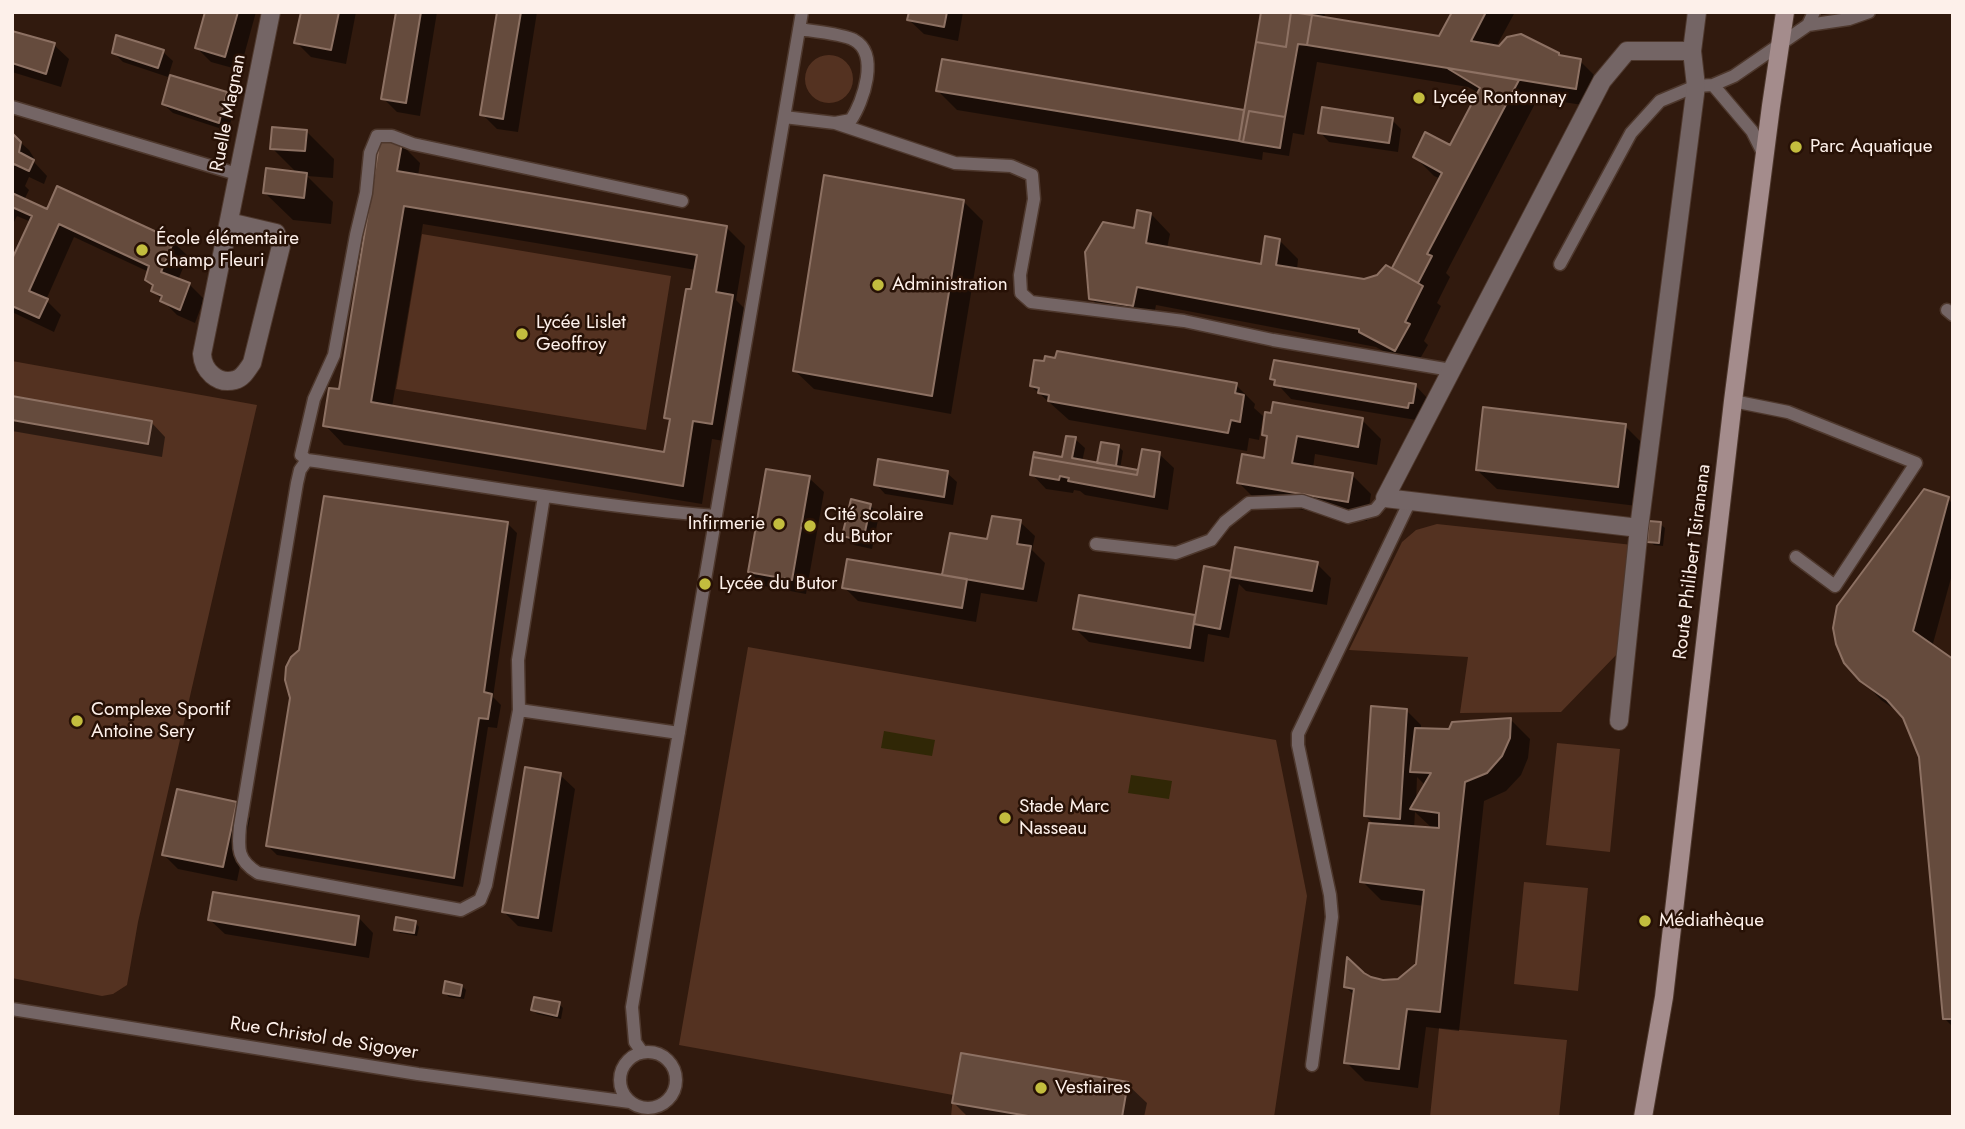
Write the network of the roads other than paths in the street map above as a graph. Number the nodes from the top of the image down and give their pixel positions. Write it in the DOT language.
graph roads {
  1 [pos="271,12"];
  2 [pos="802,12"];
  3 [pos="1697,12"];
  4 [pos="1785,12"];
  5 [pos="1814,12"];
  6 [pos="1870,12"];
  7 [pos="1808,25"];
  8 [pos="799,29"];
  9 [pos="1781,44"];
  10 [pos="1692,51"];
  11 [pos="1704,85"];
  12 [pos="12,107"];
  13 [pos="784,117"];
  14 [pos="835,123"];
  15 [pos="1764,156"];
  16 [pos="237,174"];
  17 [pos="681,201"];
  18 [pos="229,222"];
  19 [pos="1560,264"];
  20 [pos="1451,370"];
  21 [pos="1733,401"];
  22 [pos="307,460"];
  23 [pos="544,496"];
  24 [pos="1385,498"];
  25 [pos="1410,501"];
  26 [pos="716,516"];
  27 [pos="1639,528"];
  28 [pos="1096,544"];
  29 [pos="1796,557"];
  30 [pos="519,710"];
  31 [pos="1619,720"];
  32 [pos="678,733"];
  33 [pos="12,1009"];
  34 [pos="642,1052"];
  35 [pos="1312,1065"];
  36 [pos="630,1102"];
  37 [pos="1643,1117"];
  1 -- 16 [label="street, Ruelle Magnan"];
  2 -- 8 [label="lane"];
  3 -- 10 [label="street"];
  4 -- 9 [label="main road, Route Philibert Tsiranana"];
  5 -- 7 [label="lane"];
  6 -- 7 [label="lane"];
  7 -- 9 [label="lane"];
  8 -- 13 [label="lane"];
  8 -- 14 [label="lane"];
  9 -- 11 [label="lane"];
  9 -- 15 [label="main road, Route Philibert Tsiranana"];
  10 -- 11 [label="street"];
  10 -- 20 [label="street"];
  11 -- 15 [label="lane"];
  11 -- 19 [label="lane"];
  11 -- 27 [label="street"];
  12 -- 16 [label="lane"];
  13 -- 14 [label="lane"];
  13 -- 26 [label="lane"];
  14 -- 20 [label="lane"];
  15 -- 21 [label="main road, Route Philibert Tsiranana"];
  16 -- 18 [label="street, Ruelle Magnan"];
  17 -- 22 [label="lane"];
  18 -- 18 [label="street, Ruelle Magnan"];
  20 -- 24 [label="street"];
  21 -- 29 [label="lane"];
  21 -- 37 [label="main road, Route Philibert Tsiranana"];
  22 -- 23 [label="lane"];
  22 -- 30 [label="lane"];
  23 -- 26 [label="lane"];
  23 -- 30 [label="lane"];
  24 -- 25 [label="street"];
  24 -- 28 [label="lane"];
  25 -- 27 [label="street"];
  25 -- 35 [label="lane"];
  26 -- 32 [label="lane"];
  27 -- 31 [label="street"];
  30 -- 32 [label="lane"];
  32 -- 34 [label="lane"];
  33 -- 36 [label="lane, Rue Christol de Sigoyer"];
  34 -- 36 [label="lane"];
  34 -- 36 [label="lane"];
}
